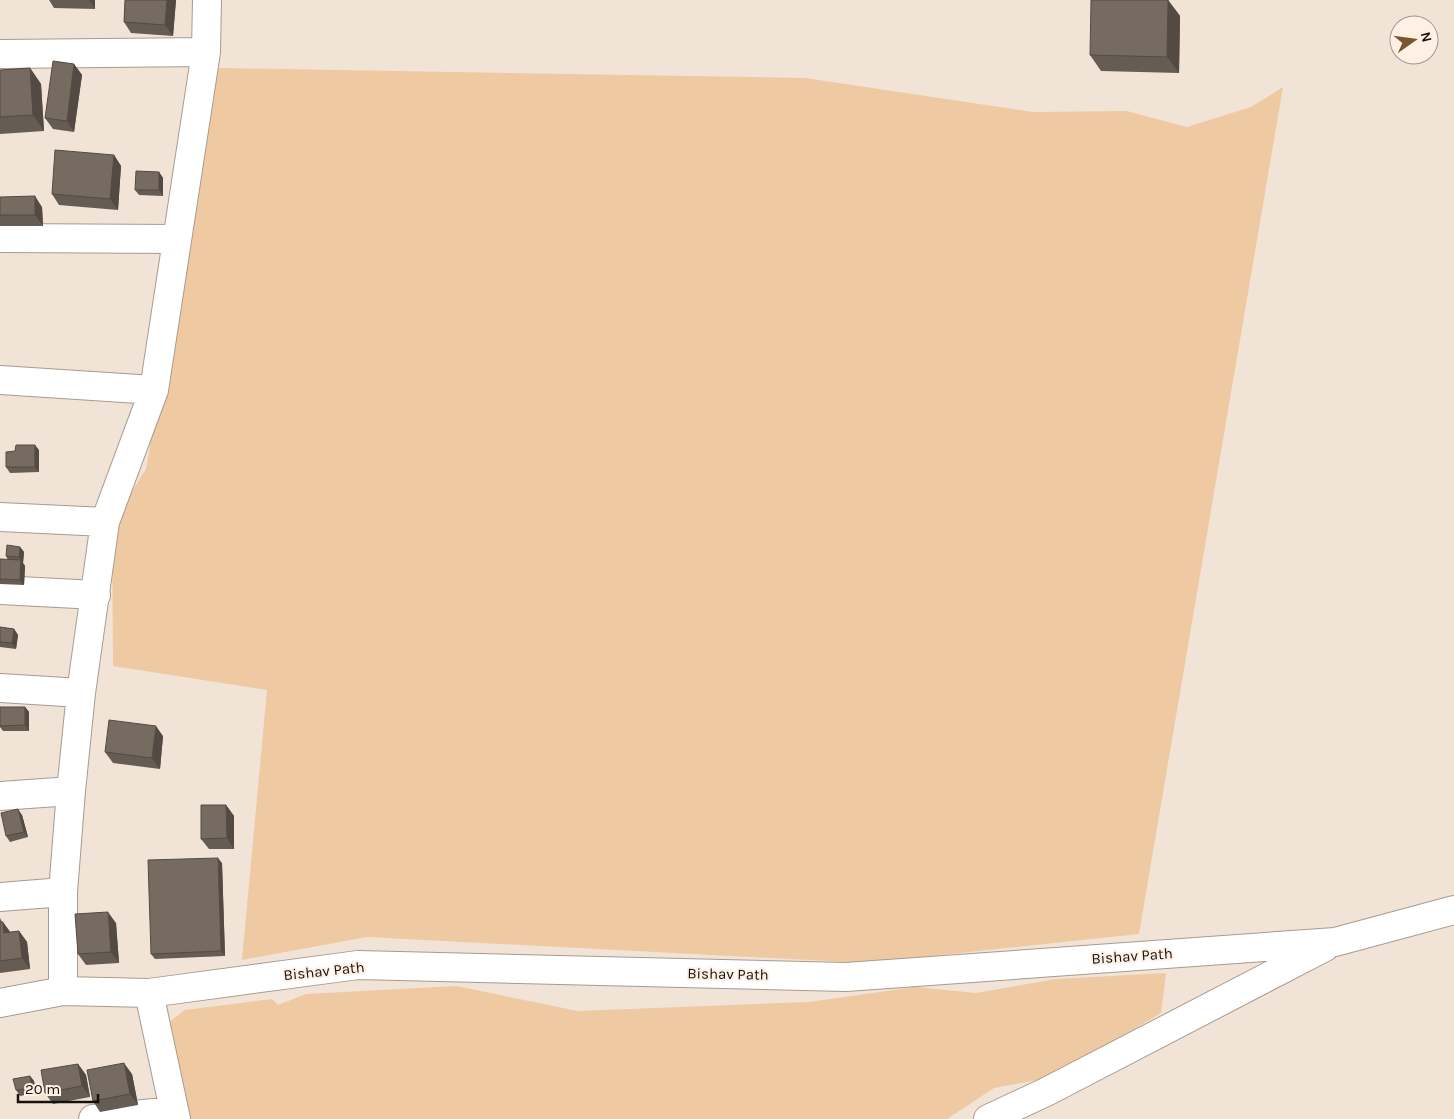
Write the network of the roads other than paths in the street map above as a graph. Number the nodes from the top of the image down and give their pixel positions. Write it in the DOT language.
graph roads {
  1 [pos="207,0"];
  2 [pos="206,52"];
  3 [pos="0,54"];
  4 [pos="0,238"];
  5 [pos="177,239"];
  6 [pos="0,380"];
  7 [pos="154,390"];
  8 [pos="0,517"];
  9 [pos="105,522"];
  10 [pos="0,590"];
  11 [pos="96,596"];
  12 [pos="0,688"];
  13 [pos="81,693"];
  14 [pos="71,791"];
  15 [pos="0,796"];
  16 [pos="63,892"];
  17 [pos="0,897"];
  18 [pos="1454,910"];
  19 [pos="1335,942"];
  20 [pos="63,992"];
  21 [pos="149,993"];
  22 [pos="0,1003"];
  23 [pos="175,1115"];
  24 [pos="93,1119"];
  25 [pos="988,1119"];
  1 -- 2 [label="street"];
  2 -- 3 [label="street"];
  2 -- 5 [label="street"];
  4 -- 5 [label="street"];
  5 -- 7 [label="street"];
  6 -- 7 [label="street"];
  7 -- 9 [label="street"];
  8 -- 9 [label="street"];
  9 -- 11 [label="street"];
  10 -- 11 [label="street"];
  11 -- 13 [label="street"];
  12 -- 13 [label="street"];
  13 -- 14 [label="street"];
  14 -- 15 [label="street"];
  14 -- 16 [label="street"];
  16 -- 17 [label="street"];
  16 -- 20 [label="street"];
  18 -- 19 [label="street, Bishav Path"];
  19 -- 21 [label="street, Bishav Path"];
  19 -- 25 [label="street"];
  20 -- 21 [label="street, Bishav Path"];
  20 -- 22 [label="street, Bishav Path"];
  21 -- 23 [label="street"];
  23 -- 24 [label="street"];
}
